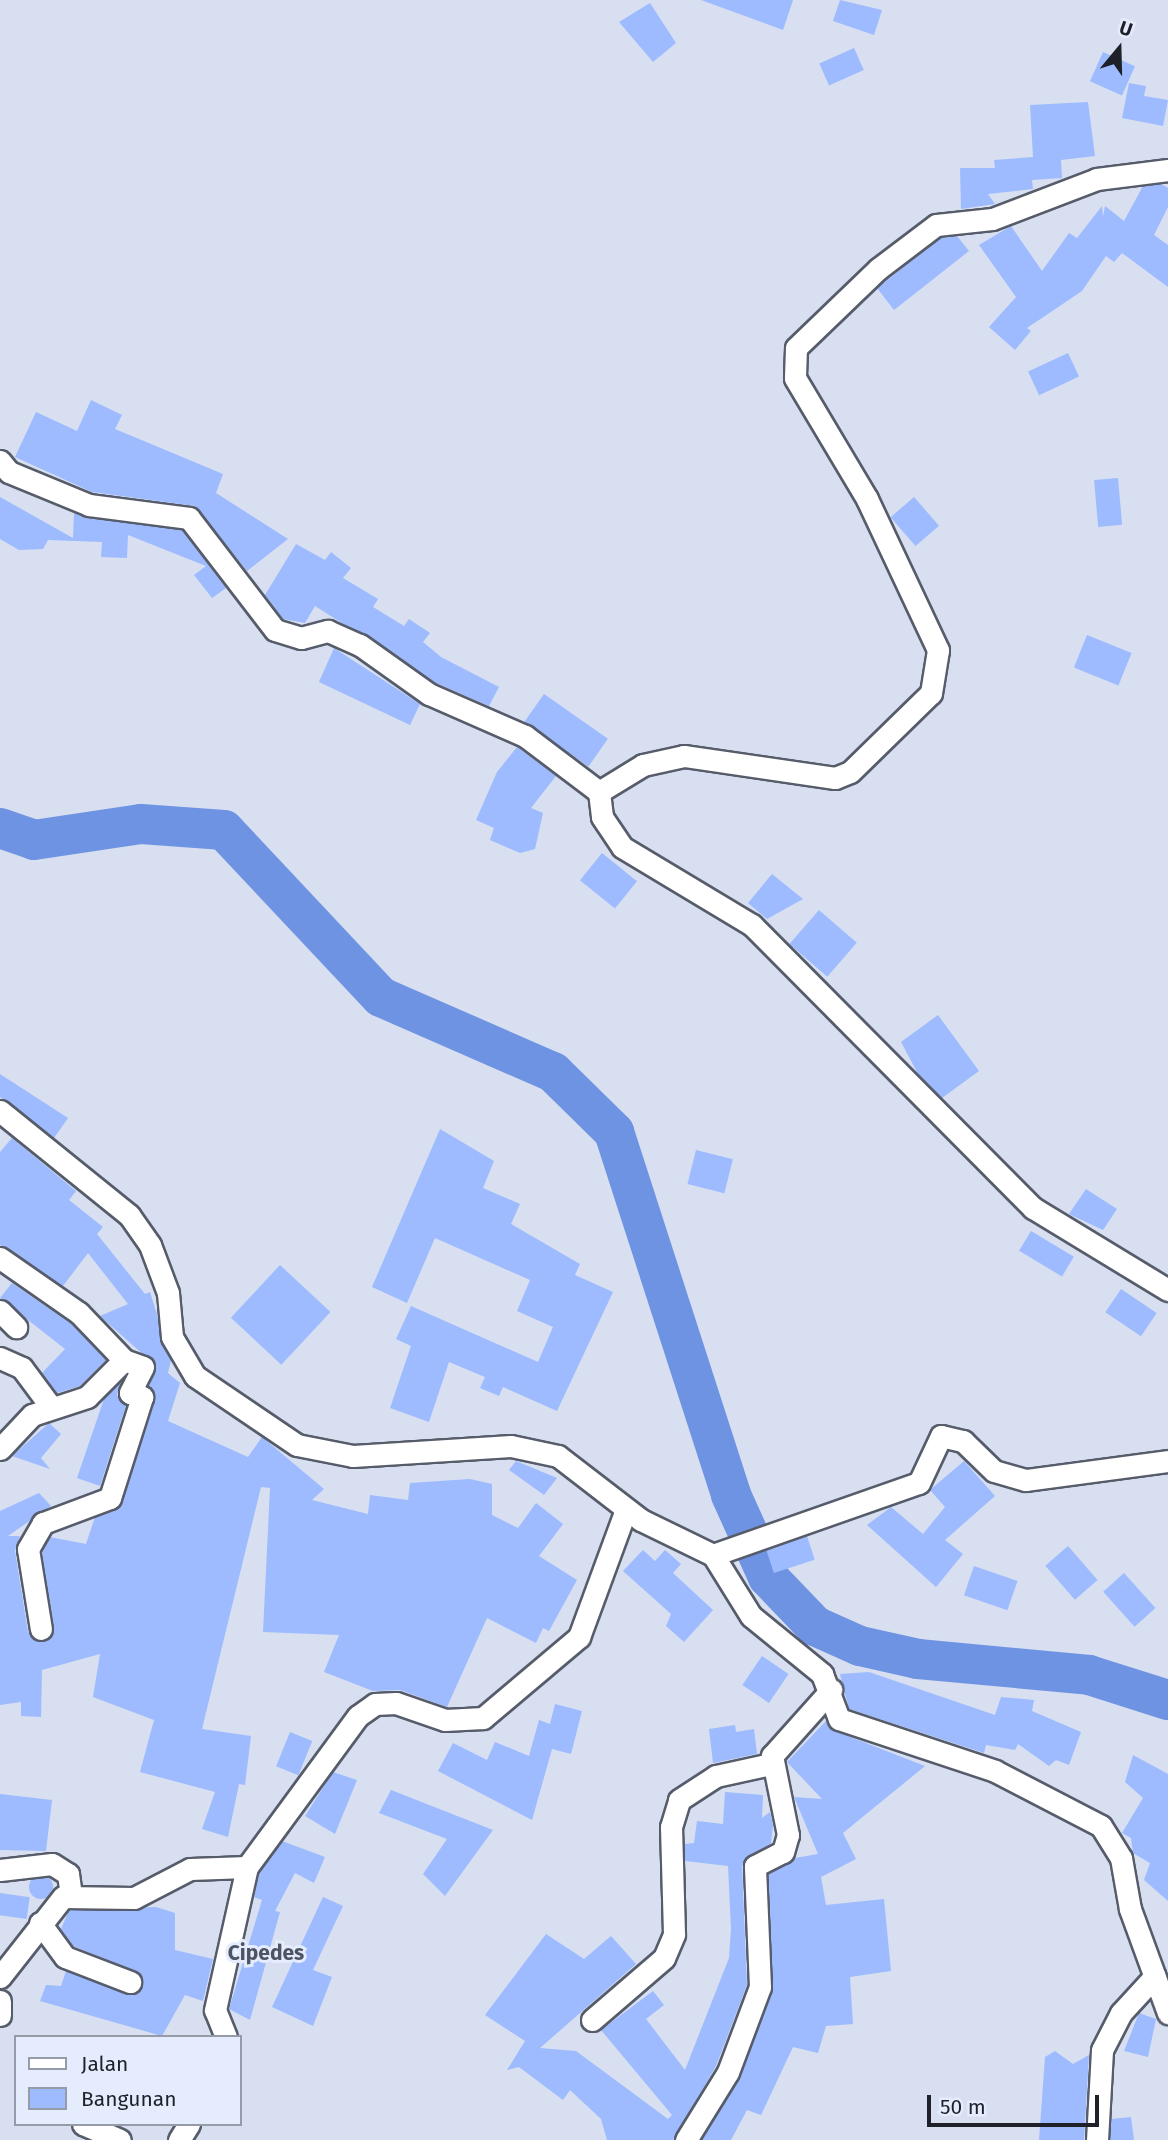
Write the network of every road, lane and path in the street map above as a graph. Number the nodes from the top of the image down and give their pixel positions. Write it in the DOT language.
graph roads {
  1 [pos="1168,170"];
  2 [pos="0,461"];
  3 [pos="599,792"];
  4 [pos="0,1111"];
  5 [pos="0,1258"];
  6 [pos="1168,1290"];
  7 [pos="0,1311"];
  8 [pos="16,1327"];
  9 [pos="0,1358"];
  10 [pos="124,1360"];
  11 [pos="51,1408"];
  12 [pos="0,1450"];
  13 [pos="1168,1461"];
  14 [pos="626,1510"];
  15 [pos="720,1553"];
  16 [pos="41,1629"];
  17 [pos="831,1690"];
  18 [pos="771,1764"];
  19 [pos="247,1867"];
  20 [pos="0,1870"];
  21 [pos="71,1895"];
  22 [pos="40,1923"];
  23 [pos="0,1976"];
  24 [pos="1155,1976"];
  25 [pos="130,1982"];
  26 [pos="0,2001"];
  27 [pos="1168,2013"];
  28 [pos="0,2015"];
  29 [pos="592,2020"];
  30 [pos="225,2035"];
  31 [pos="88,2126"];
  32 [pos="120,2140"];
  33 [pos="686,2140"];
  34 [pos="1097,2140"];
  1 -- 3 [label="street"];
  2 -- 3 [label="street"];
  3 -- 6 [label="street"];
  4 -- 14 [label="street"];
  5 -- 10 [label="street"];
  7 -- 8 [label="street"];
  9 -- 11 [label="street"];
  10 -- 11 [label="street"];
  10 -- 16 [label="street"];
  11 -- 12 [label="street"];
  13 -- 15 [label="street"];
  14 -- 15 [label="street"];
  14 -- 19 [label="street"];
  15 -- 17 [label="street"];
  17 -- 18 [label="street"];
  17 -- 24 [label="street"];
  18 -- 29 [label="street"];
  18 -- 33 [label="street"];
  19 -- 21 [label="street"];
  19 -- 30 [label="street"];
  20 -- 21 [label="street"];
  21 -- 22 [label="street"];
  22 -- 23 [label="street"];
  22 -- 25 [label="street"];
  24 -- 27 [label="street"];
  24 -- 34 [label="street"];
  26 -- 28 [label="street"];
  31 -- 32 [label="street"];
}
